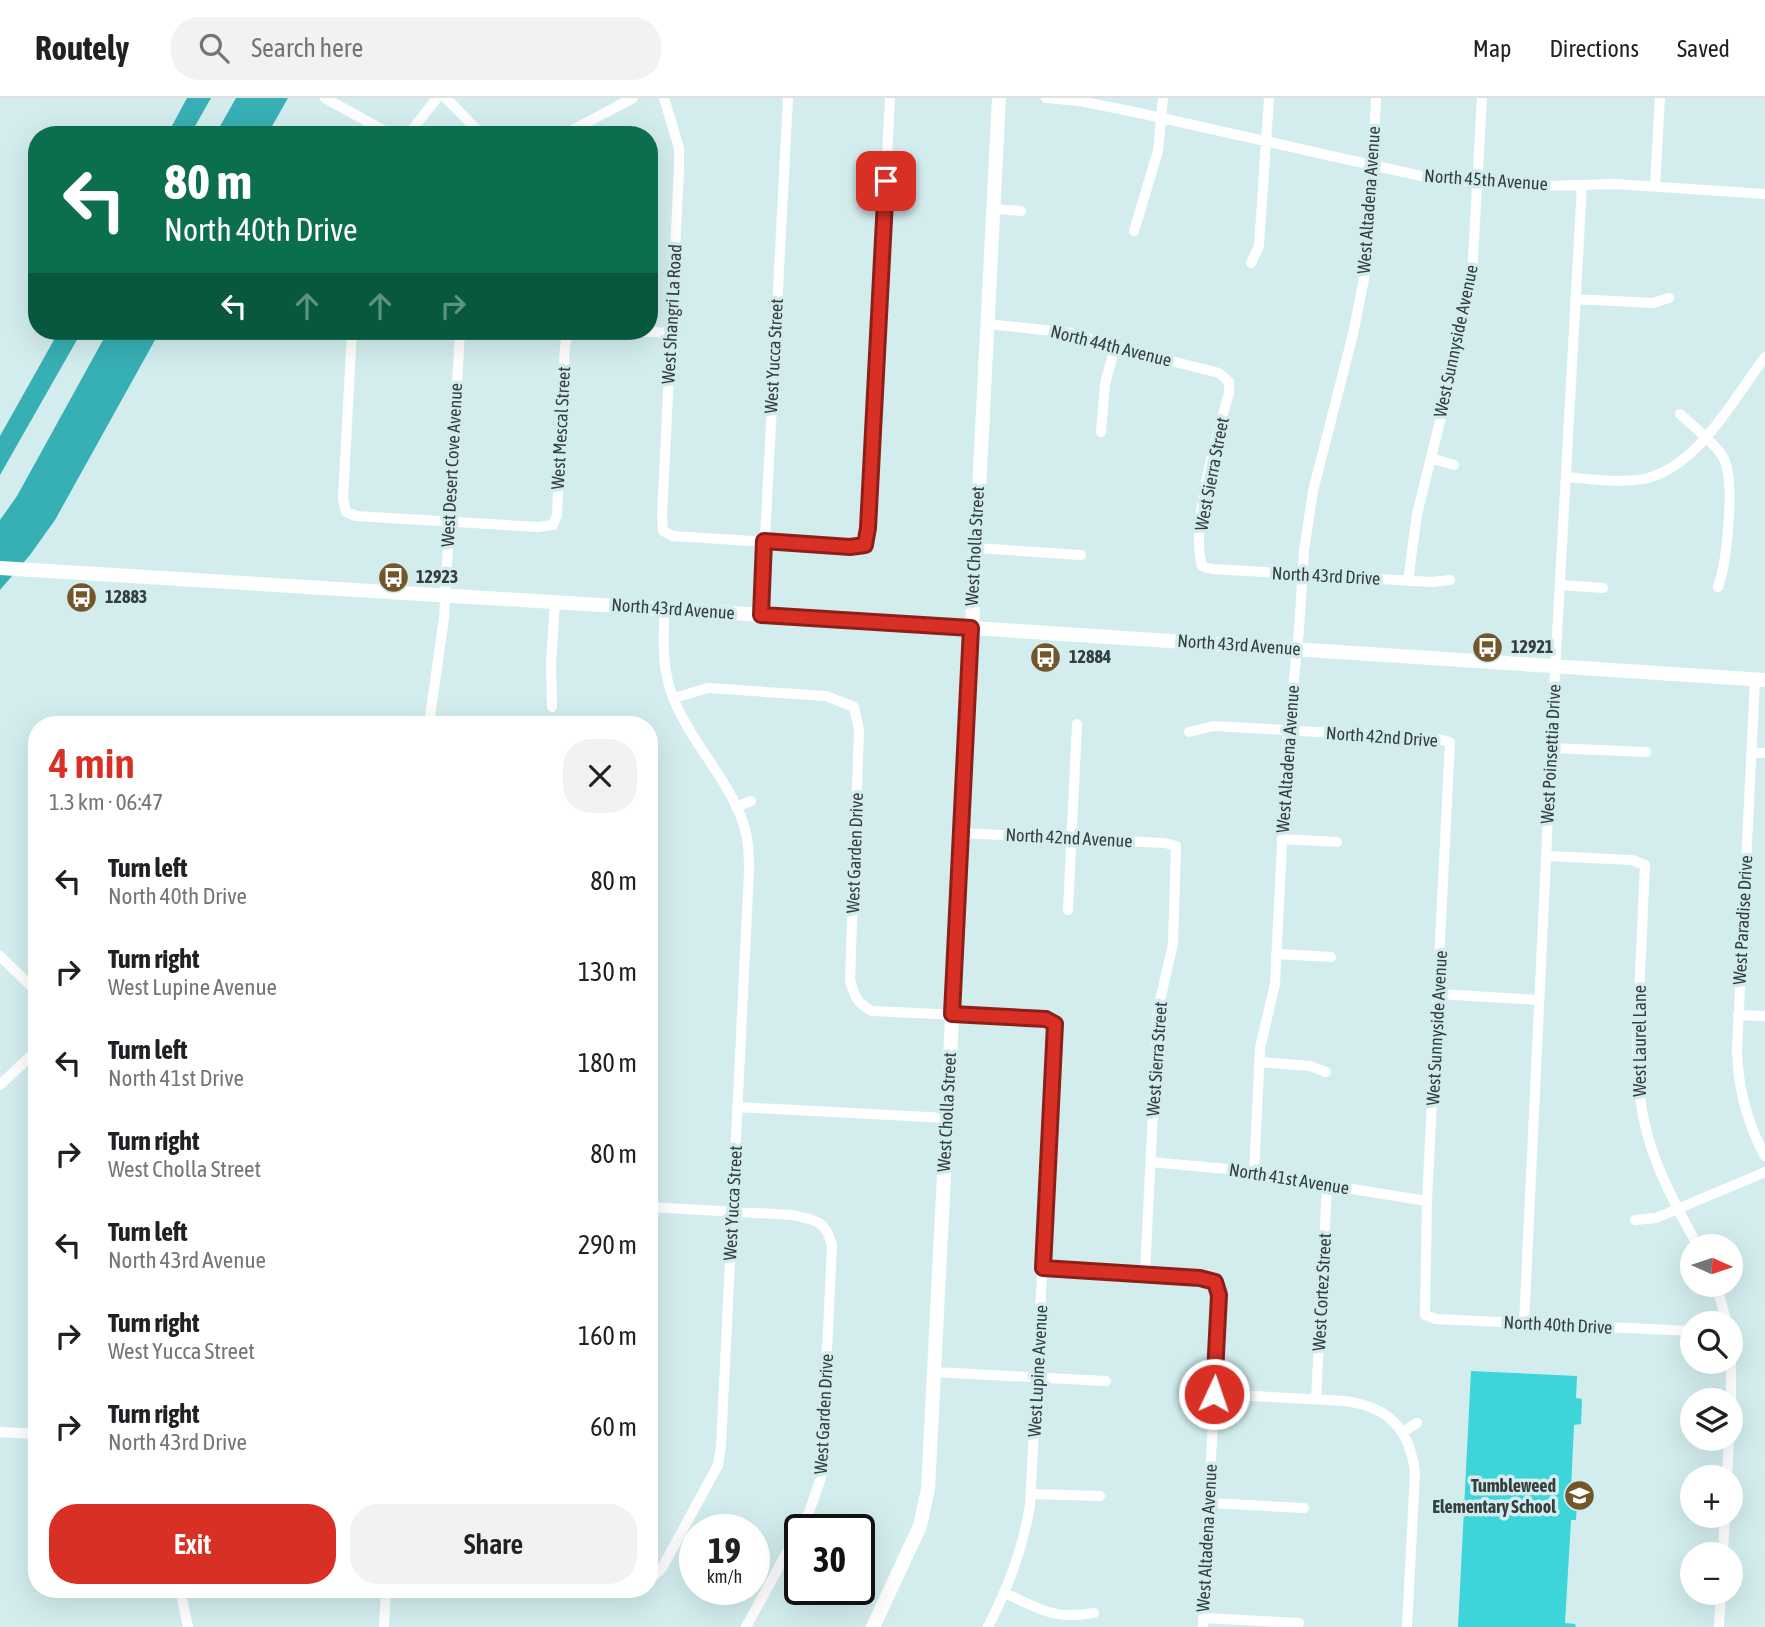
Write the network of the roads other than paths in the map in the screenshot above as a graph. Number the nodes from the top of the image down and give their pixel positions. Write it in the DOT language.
graph roads {
  1 [pos="325,98"];
  2 [pos="437,98"];
  3 [pos="446,98"];
  4 [pos="633,98"];
  5 [pos="664,98"];
  6 [pos="788,98"];
  7 [pos="890,98"];
  8 [pos="999,98"];
  9 [pos="1046,98"];
  10 [pos="1163,98"];
  11 [pos="1269,98"];
  12 [pos="1376,98"];
  13 [pos="1482,98"];
  14 [pos="1660,98"];
  15 [pos="1162,118"];
  16 [pos="376,126"];
  17 [pos="415,126"];
  18 [pos="473,126"];
  19 [pos="580,126"];
  20 [pos="1267,141"];
  21 [pos="1372,166"];
  22 [pos="1477,183"];
  23 [pos="1582,185"];
  24 [pos="1655,186"];
  25 [pos="1765,194"];
  26 [pos="994,209"];
  27 [pos="1021,211"];
  28 [pos="1134,231"];
  29 [pos="1251,263"];
  30 [pos="1669,298"];
  31 [pos="1576,299"];
  32 [pos="988,324"];
  33 [pos="658,332"];
  34 [pos="671,333"];
  35 [pos="352,340"];
  36 [pos="459,340"];
  37 [pos="566,340"];
  38 [pos="1115,347"];
  39 [pos="1765,357"];
  40 [pos="1229,382"];
  41 [pos="1680,414"];
  42 [pos="1101,432"];
  43 [pos="1705,438"];
  44 [pos="1431,458"];
  45 [pos="1454,465"];
  46 [pos="1567,477"];
  47 [pos="449,521"];
  48 [pos="764,541"];
  49 [pos="976,548"];
  50 [pos="1081,555"];
  51 [pos="1202,566"];
  52 [pos="0,568"];
  53 [pos="1303,574"];
  54 [pos="1450,580"];
  55 [pos="1408,581"];
  56 [pos="1561,585"];
  57 [pos="1718,587"];
  58 [pos="1603,588"];
  59 [pos="445,595"];
  60 [pos="555,602"];
  61 [pos="665,608"];
  62 [pos="761,615"];
  63 [pos="971,628"];
  64 [pos="1297,649"];
  65 [pos="1556,665"];
  66 [pos="1760,679"];
  67 [pos="674,698"];
  68 [pos="552,707"];
  69 [pos="430,716"];
  70 [pos="1077,724"];
  71 [pos="1288,730"];
  72 [pos="1189,732"];
  73 [pos="1450,742"];
  74 [pos="1552,748"];
  75 [pos="1646,752"];
  76 [pos="1751,752"];
  77 [pos="1765,753"];
  78 [pos="751,801"];
  79 [pos="736,807"];
  80 [pos="961,833"];
  81 [pos="1071,839"];
  82 [pos="1282,839"];
  83 [pos="1337,842"];
  84 [pos="1176,846"];
  85 [pos="1547,856"];
  86 [pos="1068,910"];
  87 [pos="1276,954"];
  88 [pos="0,956"];
  89 [pos="1331,957"];
  90 [pos="28,983"];
  91 [pos="1439,995"];
  92 [pos="1539,1000"];
  93 [pos="952,1014"];
  94 [pos="1738,1015"];
  95 [pos="1765,1016"];
  96 [pos="28,1059"];
  97 [pos="1259,1062"];
  98 [pos="1326,1072"];
  99 [pos="0,1086"];
  100 [pos="737,1107"];
  101 [pos="947,1118"];
  102 [pos="1765,1156"];
  103 [pos="1151,1162"];
  104 [pos="1765,1171"];
  105 [pos="1254,1174"];
  106 [pos="1327,1186"];
  107 [pos="1427,1201"];
  108 [pos="658,1208"];
  109 [pos="1678,1209"];
  110 [pos="732,1211"];
  111 [pos="1635,1220"];
  112 [pos="1692,1234"];
  113 [pos="1043,1268"];
  114 [pos="1144,1274"];
  115 [pos="1424,1315"];
  116 [pos="1524,1324"];
  117 [pos="1680,1330"];
  118 [pos="934,1372"];
  119 [pos="1038,1377"];
  120 [pos="1106,1381"];
  121 [pos="1214,1394"];
  122 [pos="1316,1399"];
  123 [pos="1417,1423"];
  124 [pos="0,1432"];
  125 [pos="1403,1432"];
  126 [pos="28,1434"];
  127 [pos="1031,1493"];
  128 [pos="1100,1496"];
  129 [pos="1209,1503"];
  130 [pos="1304,1508"];
  131 [pos="658,1572"];
  132 [pos="1005,1593"];
  133 [pos="182,1598"];
  134 [pos="386,1598"];
  135 [pos="1720,1605"];
  136 [pos="1094,1613"];
  137 [pos="1203,1623"];
  138 [pos="1299,1623"];
  139 [pos="188,1627"];
  140 [pos="384,1627"];
  141 [pos="746,1627"];
  142 [pos="873,1627"];
  143 [pos="988,1627"];
  144 [pos="1407,1627"];
  145 [pos="1719,1627"];
  1 -- 16 [label="street"];
  2 -- 17 [label="street"];
  3 -- 18 [label="street"];
  4 -- 19 [label="street"];
  5 -- 34 [label="street, West Shangri La Road"];
  6 -- 48 [label="street, West Yucca Street"];
  7 -- 48 [label="street"];
  8 -- 26 [label="main road, West Cholla Street"];
  9 -- 15 [label="street, North 45th Avenue"];
  10 -- 15 [label="street"];
  11 -- 20 [label="street"];
  12 -- 21 [label="street, West Altadena Avenue"];
  13 -- 22 [label="street, West Sunnyside Avenue"];
  14 -- 24 [label="street"];
  15 -- 20 [label="street, North 45th Avenue"];
  15 -- 28 [label="street"];
  20 -- 21 [label="street, North 45th Avenue"];
  20 -- 29 [label="street"];
  21 -- 22 [label="street, North 45th Avenue"];
  21 -- 53 [label="street, West Altadena Avenue"];
  22 -- 23 [label="street, North 45th Avenue"];
  22 -- 44 [label="street, West Sunnyside Avenue"];
  23 -- 24 [label="street, North 45th Avenue"];
  23 -- 31 [label="street, West Poinsettia Drive"];
  24 -- 25 [label="street, North 45th Avenue"];
  26 -- 27 [label="street"];
  26 -- 32 [label="main road, West Cholla Street"];
  30 -- 31 [label="street"];
  31 -- 46 [label="street, West Poinsettia Drive"];
  32 -- 38 [label="street, North 44th Avenue"];
  32 -- 49 [label="main road, West Cholla Street"];
  33 -- 34 [label="street"];
  34 -- 48 [label="street, West Shangri La Road"];
  35 -- 47 [label="street"];
  36 -- 47 [label="street, West Desert Cove Avenue"];
  37 -- 47 [label="street, West Mescal Street"];
  38 -- 40 [label="street, North 44th Avenue"];
  38 -- 42 [label="street"];
  39 -- 43 [label="street"];
  40 -- 51 [label="street, West Sierra Street"];
  41 -- 43 [label="street"];
  43 -- 46 [label="street"];
  43 -- 57 [label="street"];
  44 -- 45 [label="street"];
  44 -- 55 [label="street, West Sunnyside Avenue"];
  46 -- 56 [label="street, West Poinsettia Drive"];
  47 -- 59 [label="street, West Desert Cove Avenue"];
  48 -- 62 [label="street, West Yucca Street"];
  49 -- 50 [label="street"];
  49 -- 63 [label="main road, West Cholla Street"];
  51 -- 53 [label="street, North 43rd Drive"];
  52 -- 59 [label="main road, North 43rd Avenue"];
  53 -- 55 [label="street, North 43rd Drive"];
  53 -- 64 [label="street, West Altadena Avenue"];
  54 -- 55 [label="street, North 43rd Drive"];
  56 -- 58 [label="street"];
  56 -- 65 [label="street, West Poinsettia Drive"];
  59 -- 60 [label="main road, North 43rd Avenue"];
  59 -- 69 [label="street, West Desert Cove Avenue"];
  60 -- 61 [label="main road, North 43rd Avenue"];
  60 -- 68 [label="street"];
  61 -- 62 [label="main road, North 43rd Avenue"];
  61 -- 67 [label="street, West Yucca Street"];
  62 -- 63 [label="main road, North 43rd Avenue"];
  63 -- 64 [label="main road, North 43rd Avenue"];
  63 -- 80 [label="main road, West Cholla Street"];
  64 -- 65 [label="main road, North 43rd Avenue"];
  64 -- 71 [label="street, West Altadena Avenue"];
  65 -- 66 [label="main road, North 43rd Avenue"];
  65 -- 74 [label="street, West Poinsettia Drive"];
  66 -- 76 [label="street, West Paradise Drive"];
  67 -- 79 [label="street, West Yucca Street"];
  67 -- 93 [label="street, West Garden Drive"];
  70 -- 81 [label="street"];
  71 -- 72 [label="street, North 42nd Drive"];
  71 -- 73 [label="street, North 42nd Drive"];
  71 -- 82 [label="street, West Altadena Avenue"];
  73 -- 91 [label="street, West Sunnyside Avenue"];
  74 -- 75 [label="street"];
  74 -- 85 [label="street, West Poinsettia Drive"];
  76 -- 77 [label="street"];
  76 -- 94 [label="street, West Paradise Drive"];
  78 -- 79 [label="street"];
  79 -- 100 [label="street, West Yucca Street"];
  80 -- 81 [label="street, North 42nd Avenue"];
  80 -- 93 [label="main road, West Cholla Street"];
  81 -- 84 [label="street, North 42nd Avenue"];
  81 -- 86 [label="street"];
  82 -- 83 [label="street"];
  82 -- 87 [label="street, West Altadena Avenue"];
  84 -- 103 [label="street, West Sierra Street"];
  85 -- 92 [label="street, West Poinsettia Drive"];
  85 -- 109 [label="street, West Laurel Lane"];
  87 -- 89 [label="street"];
  87 -- 97 [label="street, West Altadena Avenue"];
  88 -- 90 [label="street"];
  91 -- 92 [label="street"];
  91 -- 107 [label="street, West Sunnyside Avenue"];
  92 -- 116 [label="street, West Poinsettia Drive"];
  93 -- 101 [label="main road, West Cholla Street"];
  93 -- 113 [label="street, West Lupine Avenue"];
  94 -- 95 [label="street"];
  94 -- 102 [label="street, West Paradise Drive"];
  96 -- 99 [label="street"];
  97 -- 98 [label="street"];
  97 -- 105 [label="street, West Altadena Avenue"];
  100 -- 101 [label="street"];
  100 -- 110 [label="street, West Yucca Street"];
  101 -- 118 [label="main road, West Cholla Street"];
  103 -- 105 [label="street, North 41st Avenue"];
  103 -- 114 [label="street, West Sierra Street"];
  104 -- 109 [label="street"];
  105 -- 106 [label="street, North 41st Avenue"];
  106 -- 107 [label="street, North 41st Avenue"];
  106 -- 122 [label="street, West Cortez Street"];
  107 -- 115 [label="street, West Sunnyside Avenue"];
  108 -- 110 [label="street"];
  109 -- 111 [label="street"];
  109 -- 112 [label="street, West Laurel Lane"];
  110 -- 131 [label="street, West Yucca Street"];
  110 -- 141 [label="street, West Garden Drive"];
  113 -- 114 [label="street"];
  113 -- 119 [label="street, West Lupine Avenue"];
  114 -- 121 [label="street, West Altadena Avenue"];
  115 -- 116 [label="street, North 40th Drive"];
  116 -- 117 [label="street, North 40th Drive"];
  118 -- 119 [label="street"];
  118 -- 142 [label="main road, West Cholla Street"];
  119 -- 120 [label="street"];
  119 -- 127 [label="street, West Lupine Avenue"];
  121 -- 122 [label="street"];
  121 -- 129 [label="street, West Altadena Avenue"];
  122 -- 125 [label="street"];
  123 -- 125 [label="street"];
  124 -- 126 [label="street"];
  125 -- 144 [label="street"];
  127 -- 128 [label="street"];
  127 -- 132 [label="street, West Lupine Avenue"];
  129 -- 130 [label="street"];
  129 -- 137 [label="street, West Altadena Avenue"];
  132 -- 136 [label="street"];
  132 -- 143 [label="street, West Lupine Avenue"];
  133 -- 139 [label="street"];
  134 -- 140 [label="street"];
  135 -- 145 [label="street"];
  137 -- 138 [label="street"];
}
